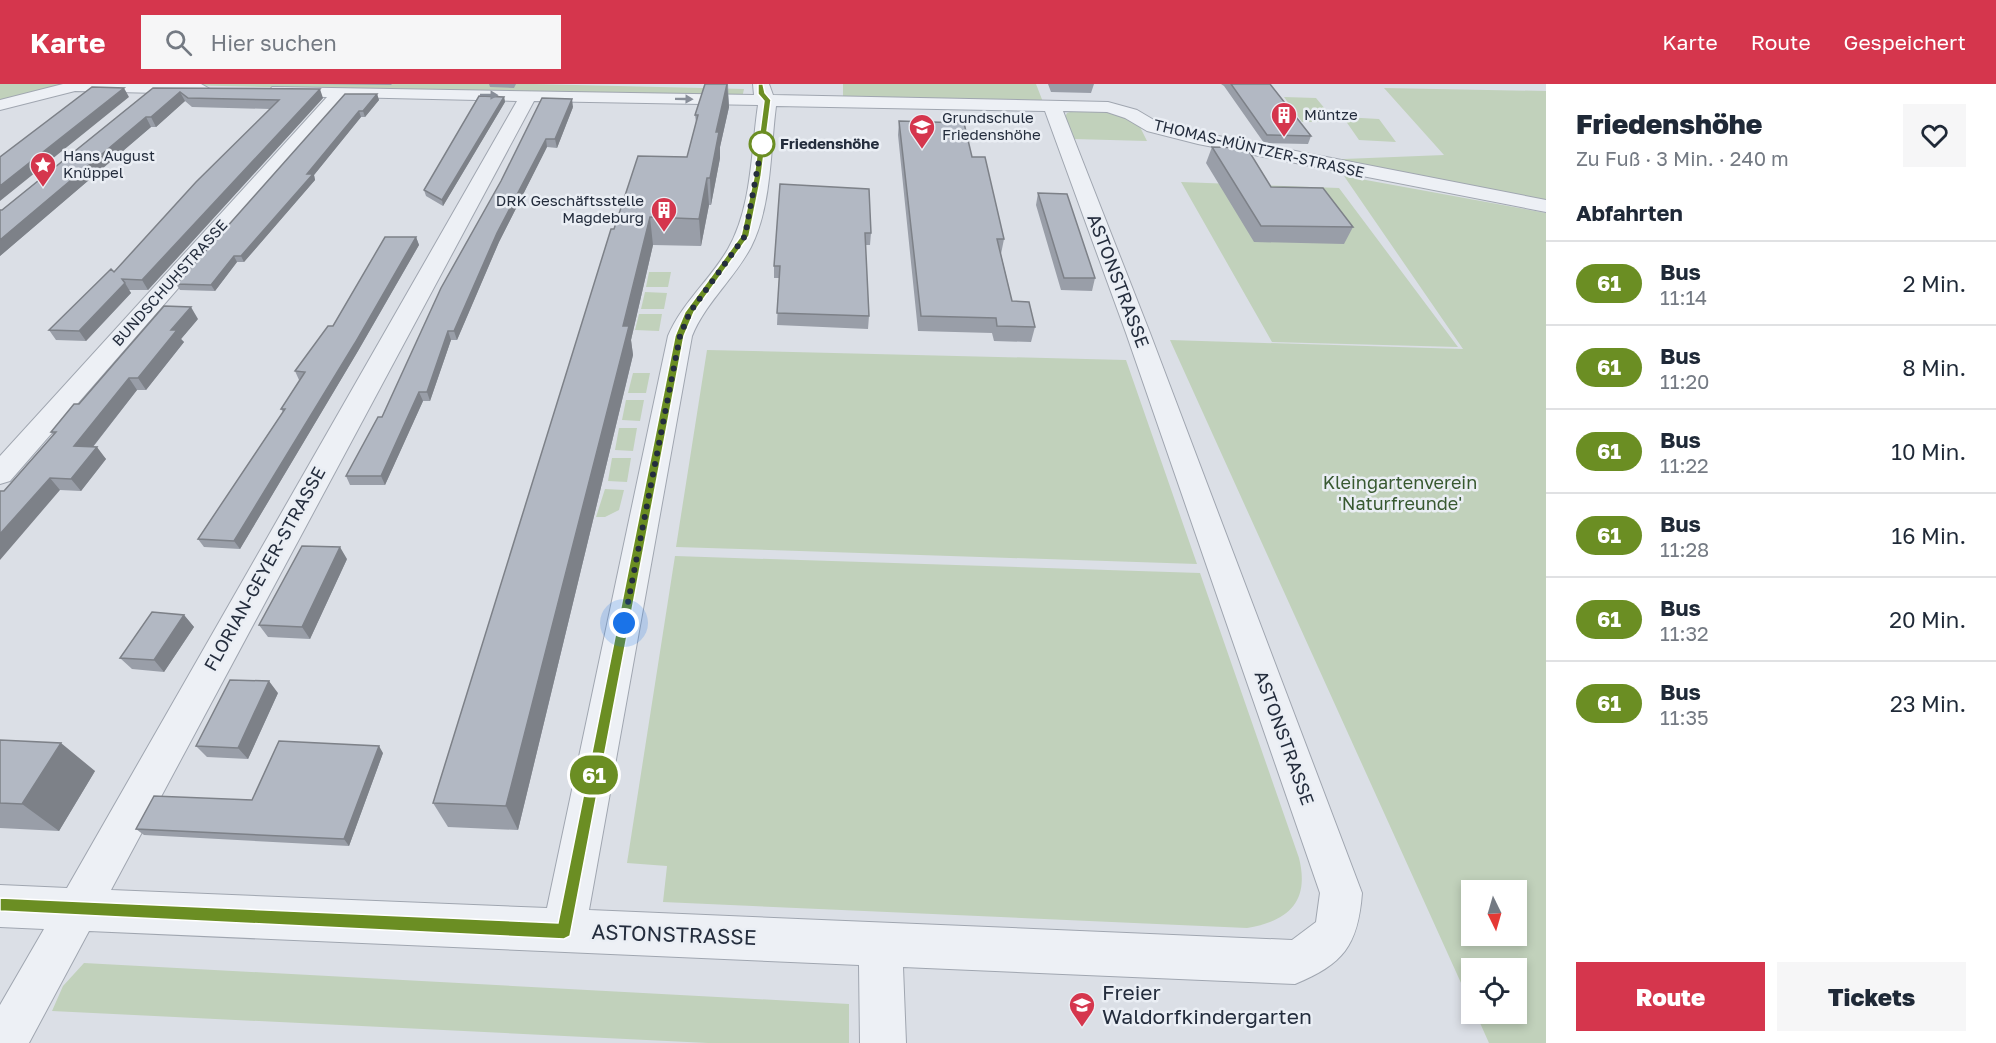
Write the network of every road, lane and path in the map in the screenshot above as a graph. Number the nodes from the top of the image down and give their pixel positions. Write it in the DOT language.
graph roads {
  1 [pos="635,84"];
  2 [pos="78,85"];
  3 [pos="154,88"];
  4 [pos="221,89"];
  5 [pos="266,90"];
  6 [pos="763,90"];
  7 [pos="340,92"];
  8 [pos="528,96"];
  9 [pos="0,105"];
  10 [pos="1053,107"];
  11 [pos="130,108"];
  12 [pos="1546,206"];
  13 [pos="0,474"];
  14 [pos="0,906"];
  15 [pos="76,909"];
  16 [pos="564,931"];
  17 [pos="880,944"];
  18 [pos="4,1043"];
  19 [pos="883,1043"];
  1 -- 6 [label="street, THOMAS-MÜNTZER-STRASSE"];
  2 -- 3 [label="street"];
  2 -- 9 [label="street"];
  3 -- 4 [label="street"];
  3 -- 11 [label="street"];
  5 -- 7 [label="street, THOMAS-MÜNTZER-STRASSE"];
  8 -- 6 [label="street, THOMAS-MÜNTZER-STRASSE, one-way"];
  6 -- 10 [label="street, THOMAS-MÜNTZER-STRASSE"];
  6 -- 16 [label="street"];
  7 -- 8 [label="street, THOMAS-MÜNTZER-STRASSE, one-way"];
  7 -- 13 [label="street, BUNDSCHUHSTRASSE"];
  8 -- 15 [label="street, FLORIAN-GEYER-STRASSE"];
  10 -- 12 [label="street, THOMAS-MÜNTZER-STRASSE"];
  10 -- 17 [label="street, ASTONSTRASSE"];
  14 -- 15 [label="street, ASTONSTRASSE"];
  15 -- 16 [label="street, ASTONSTRASSE"];
  15 -- 18 [label="street, FLORIAN-GEYER-STRASSE"];
  16 -- 17 [label="street, ASTONSTRASSE"];
  17 -- 19 [label="street"];
}
